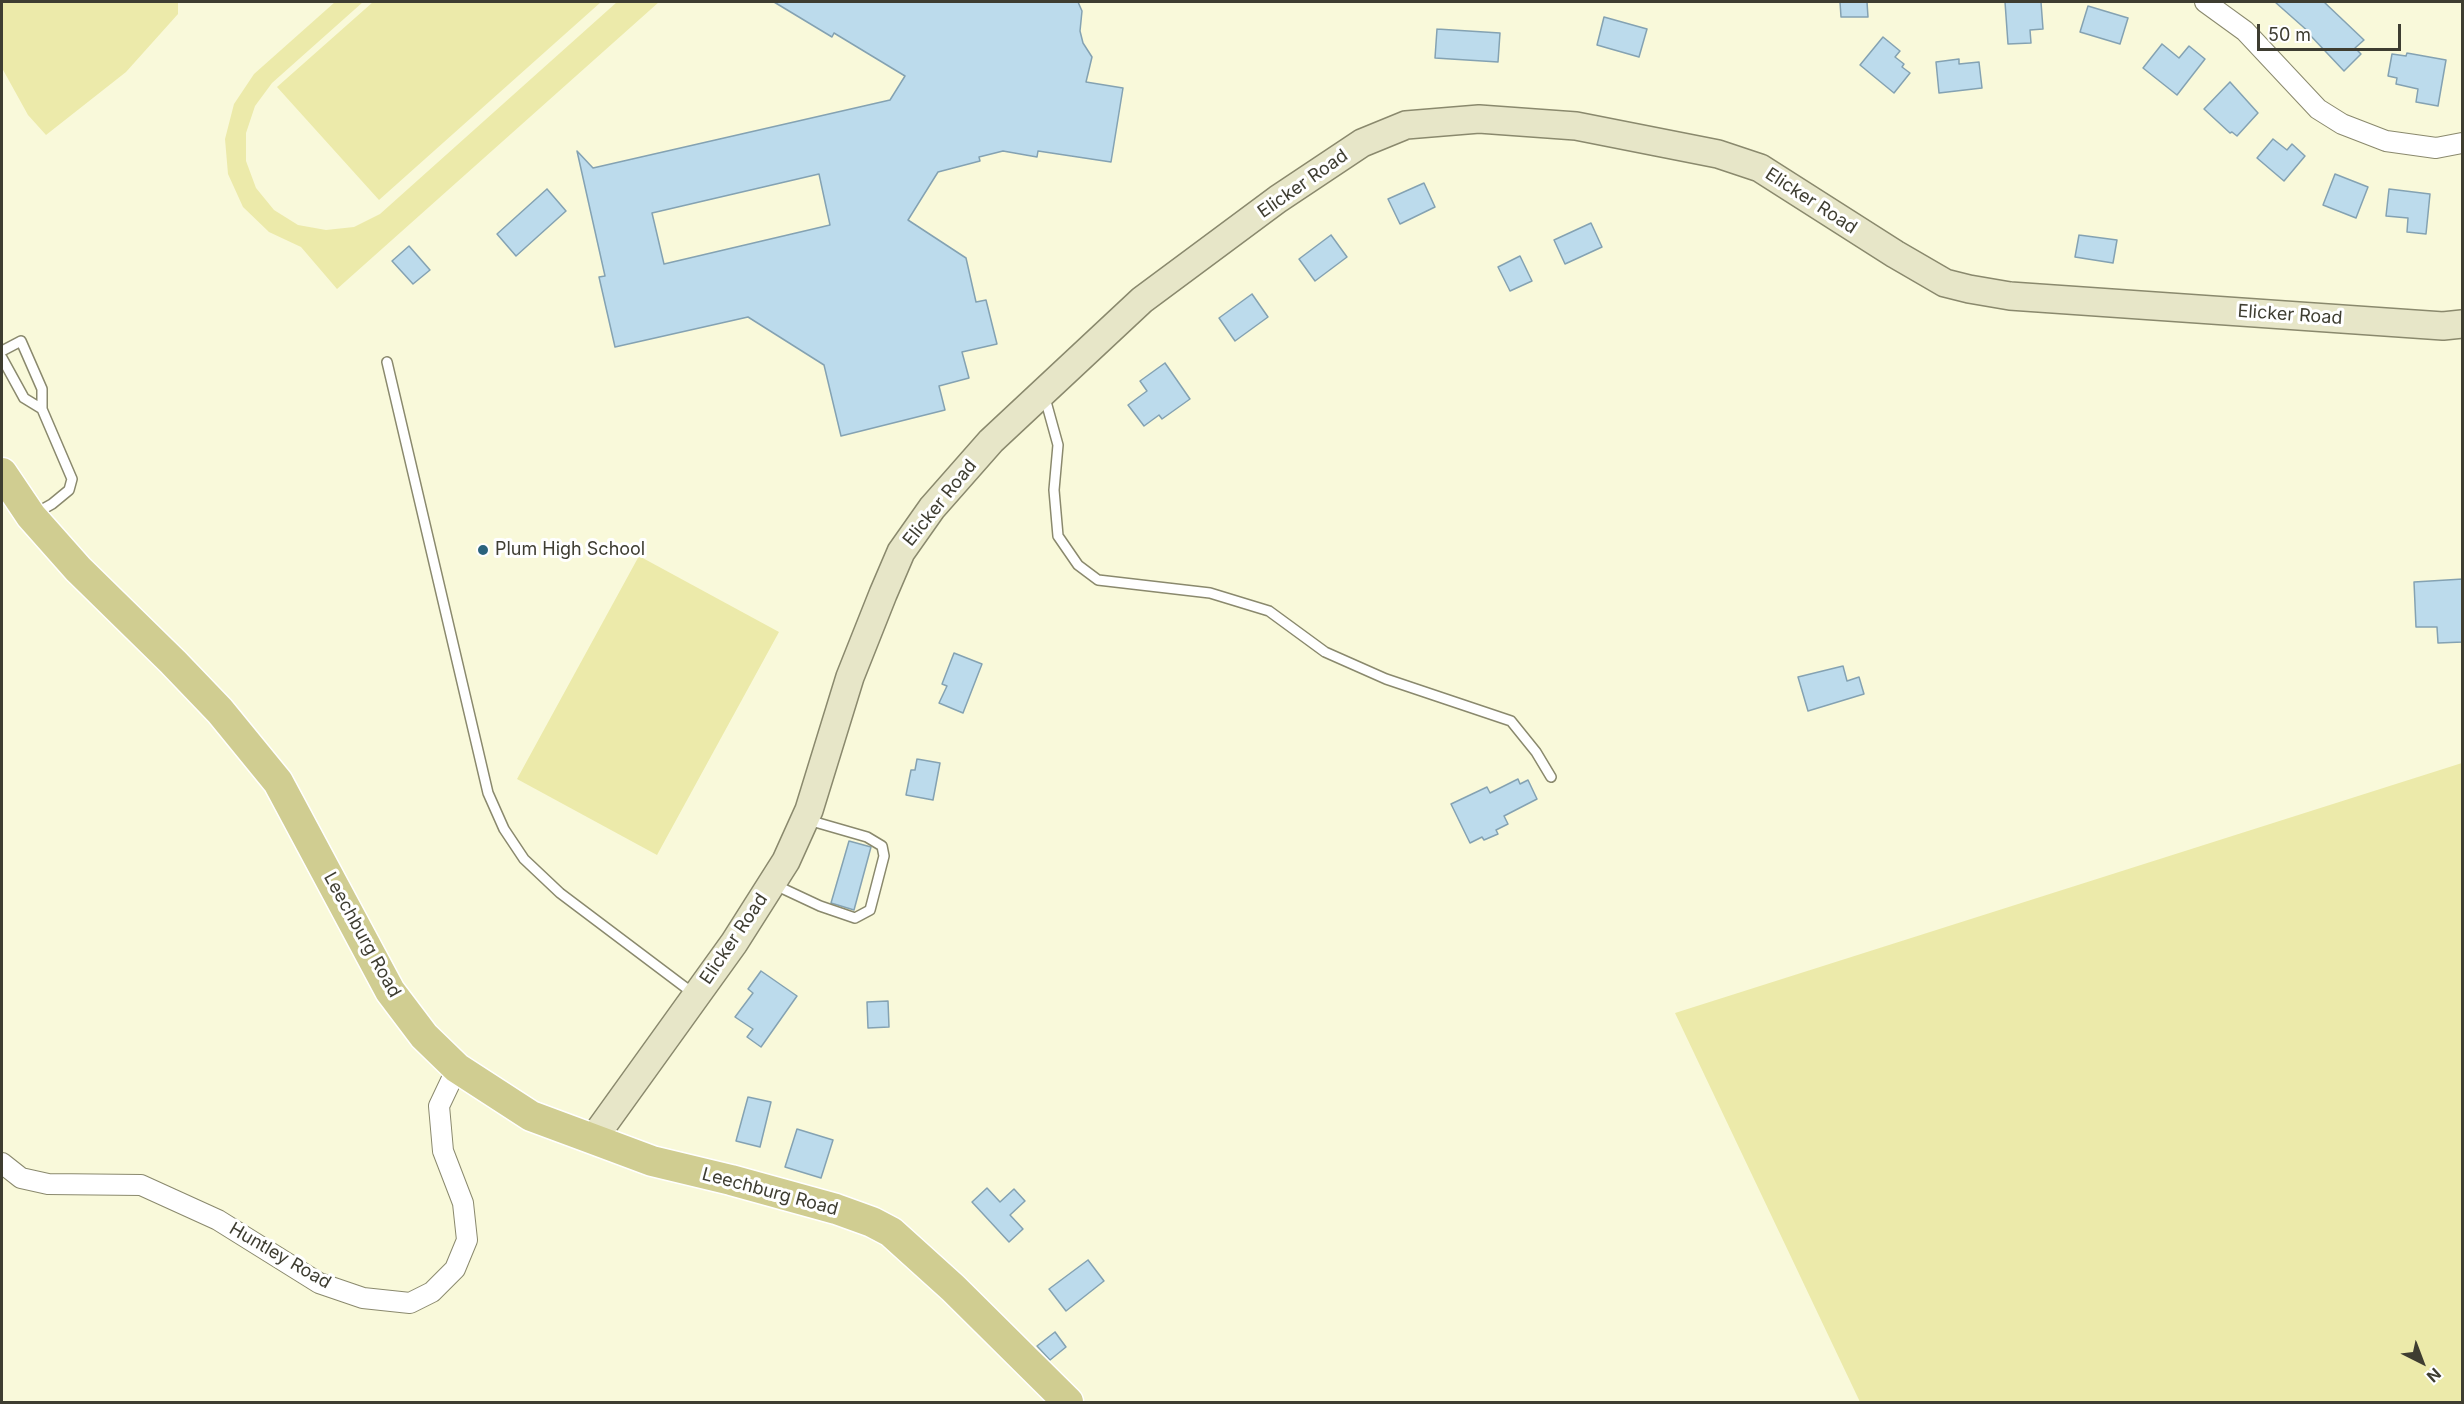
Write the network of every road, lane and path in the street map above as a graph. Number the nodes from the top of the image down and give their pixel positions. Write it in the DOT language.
graph roads {
  1 [pos="2205,2"];
  2 [pos="2463,144"];
  3 [pos="2463,324"];
  4 [pos="2,351"];
  5 [pos="2,358"];
  6 [pos="387,362"];
  7 [pos="1043,392"];
  8 [pos="42,409"];
  9 [pos="2,473"];
  10 [pos="31,516"];
  11 [pos="1551,777"];
  12 [pos="805,819"];
  13 [pos="771,883"];
  14 [pos="696,995"];
  15 [pos="457,1068"];
  16 [pos="593,1139"];
  17 [pos="2,1163"];
  18 [pos="1068,1402"];
  1 -- 2 [label="street"];
  3 -- 7 [label="street, Elicker Road"];
  4 -- 8 [label="lane"];
  5 -- 8 [label="lane"];
  6 -- 14 [label="lane"];
  7 -- 11 [label="lane"];
  7 -- 12 [label="street, Elicker Road"];
  8 -- 10 [label="lane"];
  9 -- 10 [label="main road, Leechburg Road"];
  10 -- 15 [label="main road, Leechburg Road"];
  12 -- 13 [label="street, Elicker Road"];
  12 -- 13 [label="lane"];
  13 -- 14 [label="street, Elicker Road"];
  14 -- 16 [label="street, Elicker Road"];
  15 -- 16 [label="main road, Leechburg Road"];
  15 -- 17 [label="street, Huntley Road"];
  16 -- 18 [label="main road, Leechburg Road"];
}
